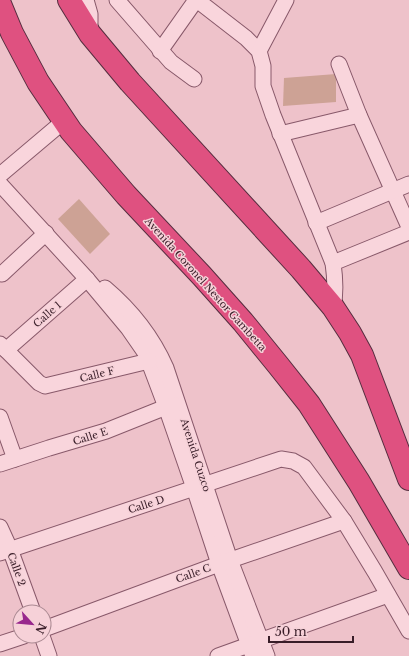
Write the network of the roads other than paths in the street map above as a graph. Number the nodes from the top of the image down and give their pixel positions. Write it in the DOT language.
graph roads {
  1 [pos="69,0"];
  2 [pos="86,0"];
  3 [pos="117,0"];
  4 [pos="197,0"];
  5 [pos="286,0"];
  6 [pos="0,4"];
  7 [pos="90,34"];
  8 [pos="259,50"];
  9 [pos="160,51"];
  10 [pos="339,64"];
  11 [pos="194,79"];
  12 [pos="359,115"];
  13 [pos="64,121"];
  14 [pos="280,134"];
  15 [pos="1,184"];
  16 [pos="409,184"];
  17 [pos="393,190"];
  18 [pos="316,223"];
  19 [pos="409,227"];
  20 [pos="409,232"];
  21 [pos="46,233"];
  22 [pos="333,263"];
  23 [pos="2,274"];
  24 [pos="87,279"];
  25 [pos="333,307"];
  26 [pos="3,347"];
  27 [pos="149,361"];
  28 [pos="173,406"];
  29 [pos="0,417"];
  30 [pos="15,459"];
  31 [pos="0,464"];
  32 [pos="409,479"];
  33 [pos="200,486"];
  34 [pos="344,521"];
  35 [pos="0,527"];
  36 [pos="5,551"];
  37 [pos="225,562"];
  38 [pos="409,568"];
  39 [pos="388,595"];
  40 [pos="29,604"];
  41 [pos="52,626"];
  42 [pos="409,630"];
  43 [pos="12,640"];
  44 [pos="0,644"];
  45 [pos="45,644"];
  46 [pos="254,647"];
  47 [pos="49,656"];
  48 [pos="218,656"];
  49 [pos="267,656"];
  1 -- 7 [label="highway"];
  2 -- 7 [label="street"];
  3 -- 9 [label="street"];
  4 -- 8 [label="street"];
  4 -- 9 [label="street"];
  5 -- 8 [label="street"];
  6 -- 13 [label="highway, Avenida Coronel Nestor Gambetta"];
  7 -- 25 [label="highway"];
  8 -- 14 [label="street"];
  9 -- 11 [label="street"];
  10 -- 12 [label="street"];
  12 -- 14 [label="street"];
  12 -- 17 [label="street"];
  13 -- 15 [label="street"];
  13 -- 38 [label="highway, Avenida Coronel Nestor Gambetta"];
  14 -- 18 [label="street"];
  15 -- 21 [label="street, Avenida Cuzco"];
  16 -- 17 [label="street"];
  17 -- 18 [label="street"];
  17 -- 19 [label="street"];
  18 -- 22 [label="street"];
  20 -- 22 [label="street"];
  21 -- 23 [label="street"];
  21 -- 24 [label="street, Avenida Cuzco"];
  22 -- 25 [label="street"];
  24 -- 26 [label="street, Calle 1"];
  24 -- 27 [label="street, Avenida Cuzco"];
  24 -- 28 [label="street, Avenida Cuzco"];
  25 -- 32 [label="highway"];
  26 -- 27 [label="street, Calle F"];
  27 -- 28 [label="street, Avenida Cuzco"];
  28 -- 30 [label="street, Calle E"];
  28 -- 33 [label="street, Avenida Cuzco"];
  29 -- 30 [label="street"];
  30 -- 31 [label="street, Calle E"];
  33 -- 34 [label="street, Calle D"];
  33 -- 36 [label="street, Calle D"];
  33 -- 37 [label="street, Avenida Cuzco"];
  34 -- 37 [label="street, Calle C"];
  34 -- 39 [label="street"];
  35 -- 36 [label="street, Calle 2"];
  36 -- 40 [label="street, Calle 2"];
  37 -- 41 [label="street, Calle C"];
  37 -- 46 [label="street, Avenida Cuzco"];
  39 -- 42 [label="street"];
  39 -- 46 [label="street"];
  43 -- 44 [label="street"];
  45 -- 47 [label="street"];
  46 -- 48 [label="street"];
  46 -- 49 [label="street, Avenida Cuzco"];
}
